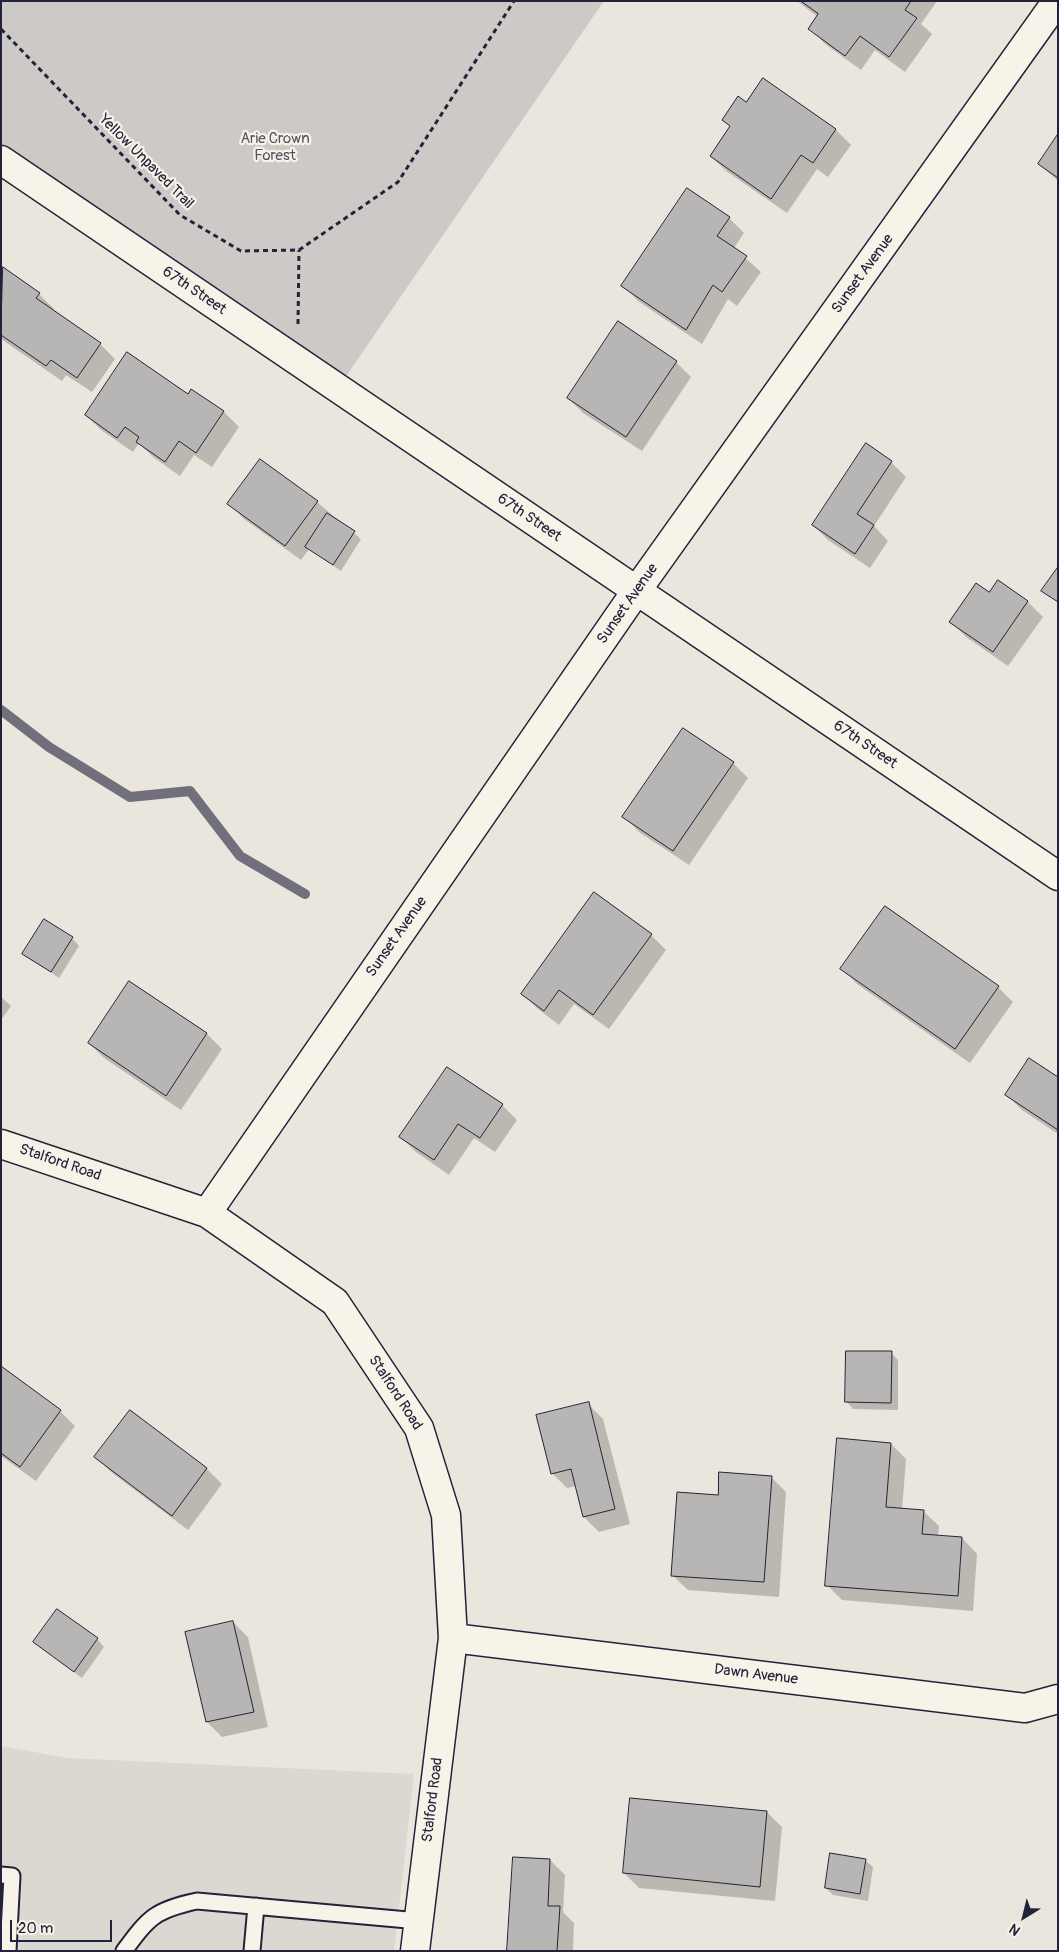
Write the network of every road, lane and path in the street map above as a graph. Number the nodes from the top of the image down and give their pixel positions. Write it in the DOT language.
graph roads {
  1 [pos="514,1"];
  2 [pos="1057,1"];
  3 [pos="1,29"];
  4 [pos="1,160"];
  5 [pos="299,250"];
  6 [pos="297,362"];
  7 [pos="637,590"];
  8 [pos="1058,876"];
  9 [pos="1,1144"];
  10 [pos="207,1212"];
  11 [pos="453,1638"];
  12 [pos="1058,1699"];
  13 [pos="1,1875"];
  14 [pos="256,1906"];
  15 [pos="419,1921"];
  16 [pos="8,1951"];
  17 [pos="124,1951"];
  18 [pos="252,1951"];
  19 [pos="415,1951"];
  1 -- 5 [label="path"];
  2 -- 7 [label="street, Sunset Avenue"];
  3 -- 5 [label="path, Yellow Unpaved Trail"];
  4 -- 6 [label="street, 67th Street"];
  5 -- 6 [label="path"];
  6 -- 7 [label="street, 67th Street"];
  7 -- 8 [label="street, 67th Street"];
  7 -- 10 [label="street, Sunset Avenue"];
  9 -- 10 [label="street, Stalford Road"];
  10 -- 11 [label="street, Stalford Road"];
  11 -- 12 [label="street, Dawn Avenue"];
  11 -- 15 [label="street, Stalford Road"];
  13 -- 16 [label="lane"];
  14 -- 15 [label="lane"];
  14 -- 17 [label="lane"];
  14 -- 18 [label="lane"];
  15 -- 19 [label="street, Stalford Road"];
}
